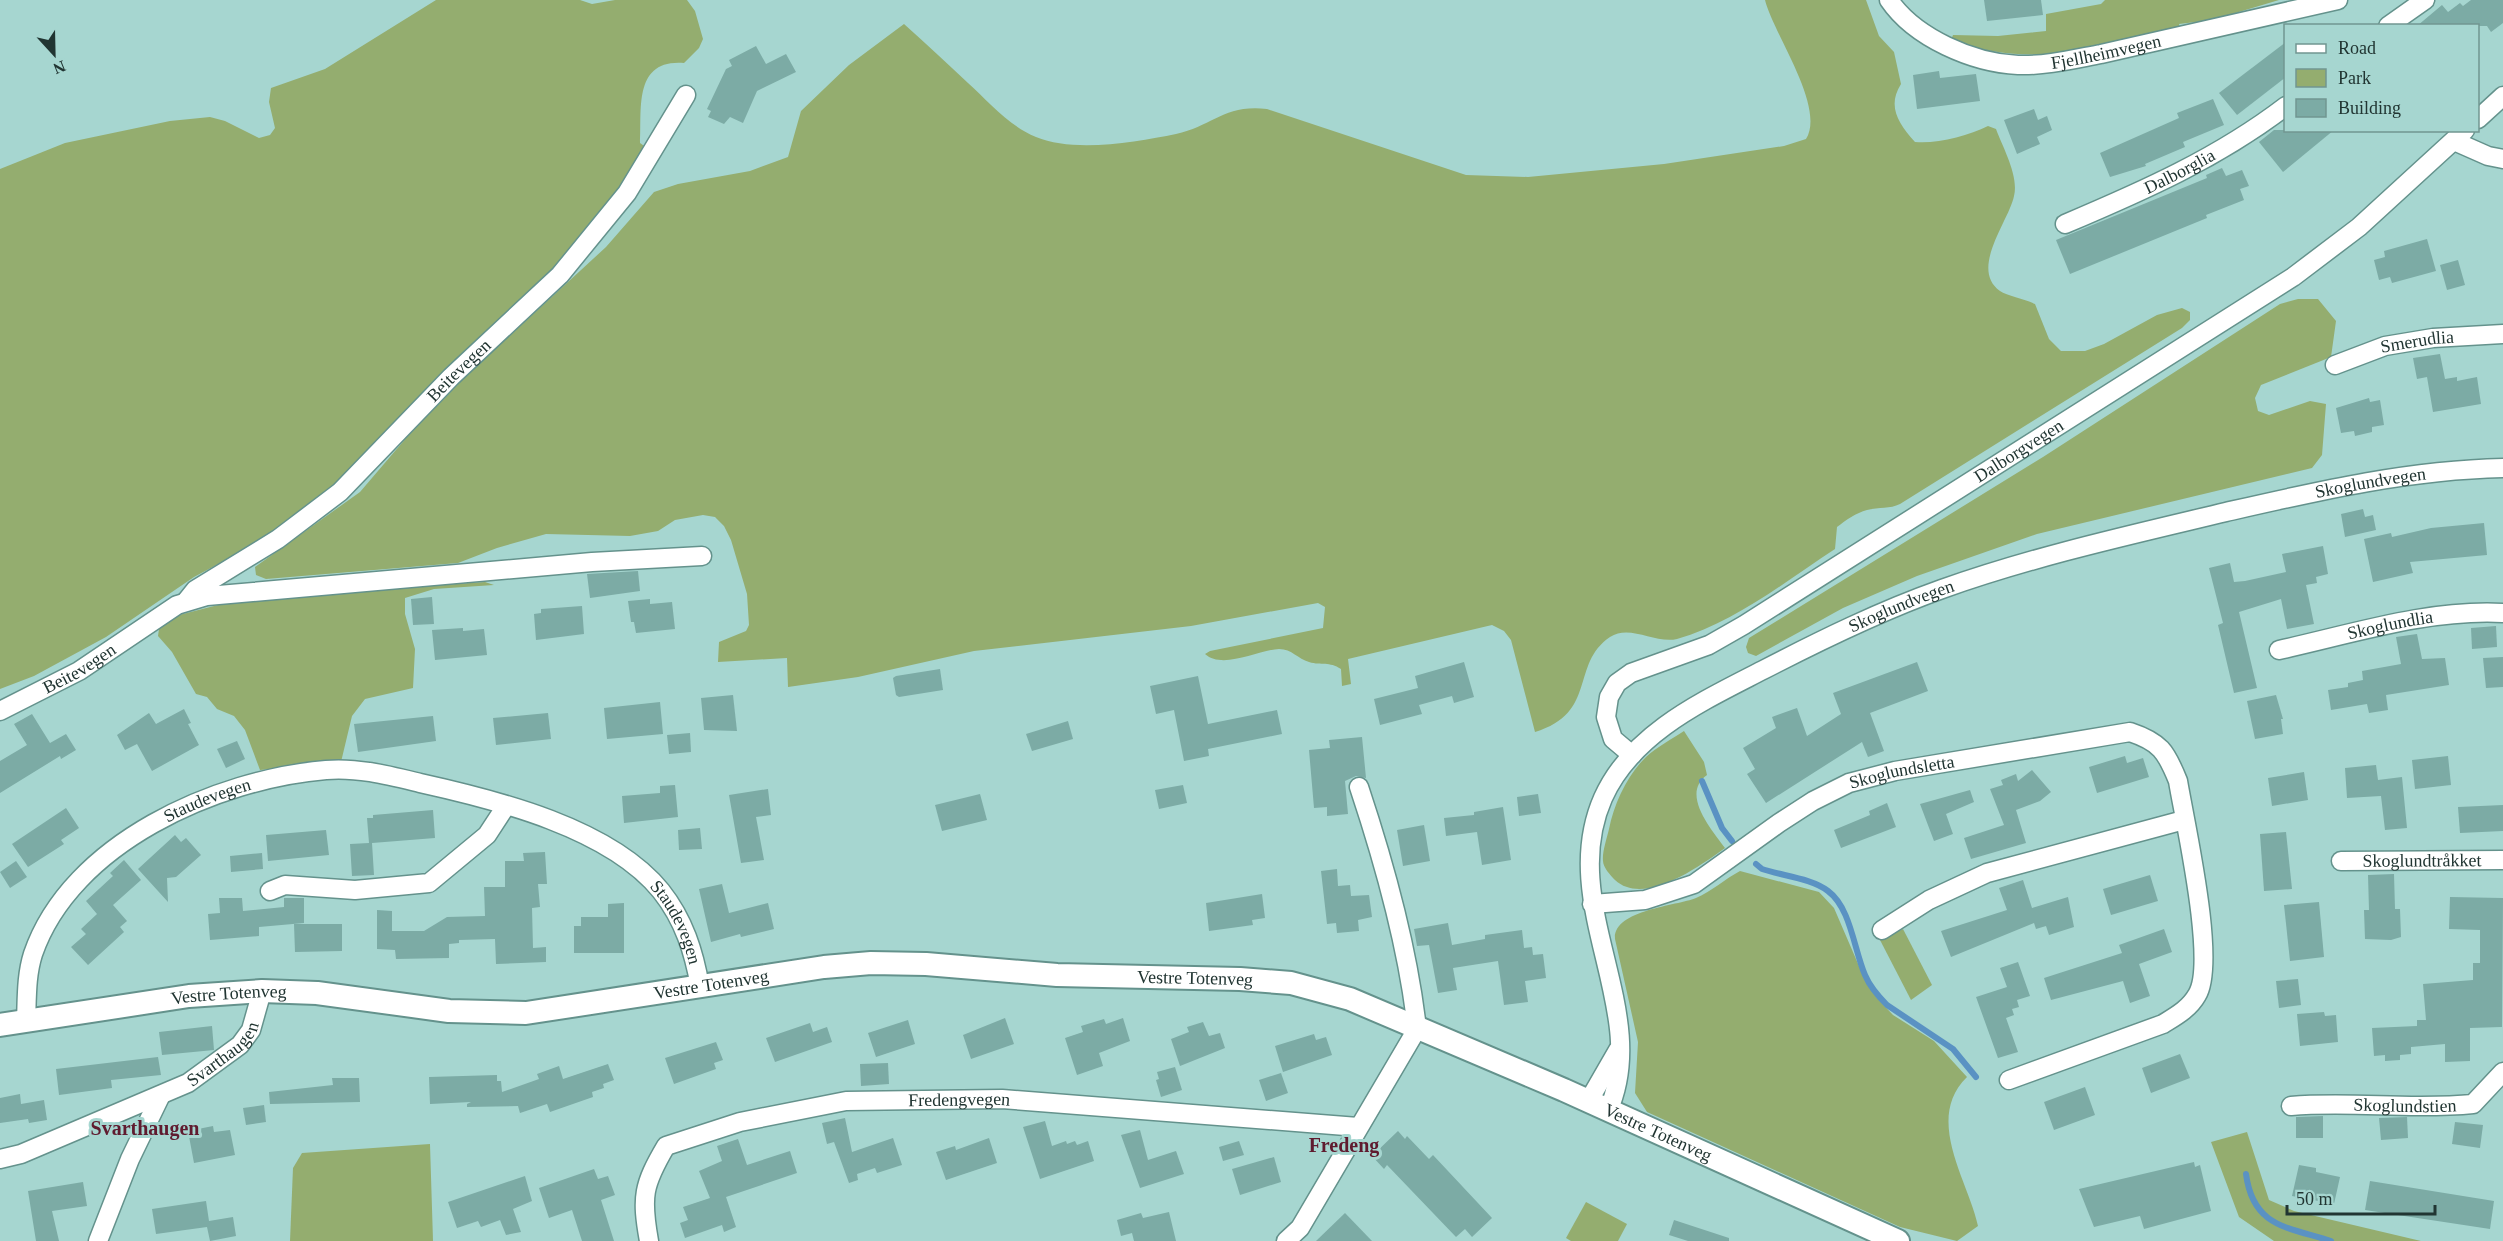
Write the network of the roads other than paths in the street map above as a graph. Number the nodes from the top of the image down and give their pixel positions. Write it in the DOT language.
graph roads {
  1 [pos="1889,0"];
  2 [pos="2338,0"];
  3 [pos="2425,0"];
  4 [pos="2391,24"];
  5 [pos="686,95"];
  6 [pos="2503,96"];
  7 [pos="2284,107"];
  8 [pos="2479,118"];
  9 [pos="2460,136"];
  10 [pos="2503,159"];
  11 [pos="2065,224"];
  12 [pos="2503,334"];
  13 [pos="2335,365"];
  14 [pos="2503,468"];
  15 [pos="702,556"];
  16 [pos="186,602"];
  17 [pos="2503,613"];
  18 [pos="2279,650"];
  19 [pos="0,711"];
  20 [pos="1632,755"];
  21 [pos="1359,787"];
  22 [pos="506,806"];
  23 [pos="2184,820"];
  24 [pos="2503,860"];
  25 [pos="2341,861"];
  26 [pos="270,891"];
  27 [pos="1592,904"];
  28 [pos="1882,930"];
  29 [pos="700,987"];
  30 [pos="262,990"];
  31 [pos="26,1022"];
  32 [pos="0,1025"];
  33 [pos="1417,1029"];
  34 [pos="2503,1072"];
  35 [pos="2009,1080"];
  36 [pos="160,1097"];
  37 [pos="2291,1106"];
  38 [pos="1598,1107"];
  39 [pos="1358,1127"];
  40 [pos="0,1159"];
  41 [pos="98,1241"];
  42 [pos="649,1241"];
  43 [pos="1286,1241"];
  44 [pos="1898,1241"];
  1 -- 2 [label="street, Fjellheimvegen"];
  3 -- 4 [label="street"];
  5 -- 16 [label="street, Beitevegen"];
  6 -- 8 [label="street"];
  7 -- 11 [label="street, Dalborglia"];
  9 -- 10 [label="street"];
  9 -- 20 [label="street, Dalborgvegen"];
  12 -- 13 [label="street, Smerudlia"];
  14 -- 20 [label="street, Skoglundvegen"];
  15 -- 16 [label="street, Beitevegen"];
  16 -- 19 [label="street, Beitevegen"];
  17 -- 18 [label="street, Skoglundlia"];
  20 -- 27 [label="street, Skoglundvegen"];
  21 -- 33 [label="street"];
  22 -- 26 [label="street"];
  22 -- 29 [label="street, Staudevegen"];
  22 -- 31 [label="street, Staudevegen"];
  23 -- 27 [label="street, Skoglundsletta"];
  23 -- 28 [label="street"];
  23 -- 35 [label="street, Skoglundsletta"];
  24 -- 25 [label="street, Skoglundtråkket"];
  27 -- 38 [label="street, Skoglundvegen"];
  29 -- 30 [label="street, Vestre Totenveg"];
  29 -- 33 [label="street, Vestre Totenveg"];
  30 -- 31 [label="street, Vestre Totenveg"];
  30 -- 36 [label="street, Svarthaugen"];
  31 -- 32 [label="street, Vestre Totenveg"];
  33 -- 38 [label="street, Vestre Totenveg"];
  33 -- 39 [label="street"];
  34 -- 37 [label="street, Skoglundstien"];
  36 -- 40 [label="street, Svarthaugen"];
  36 -- 41 [label="street"];
  38 -- 44 [label="street, Vestre Totenveg"];
  39 -- 42 [label="street, Fredengvegen"];
  39 -- 43 [label="street"];
}
